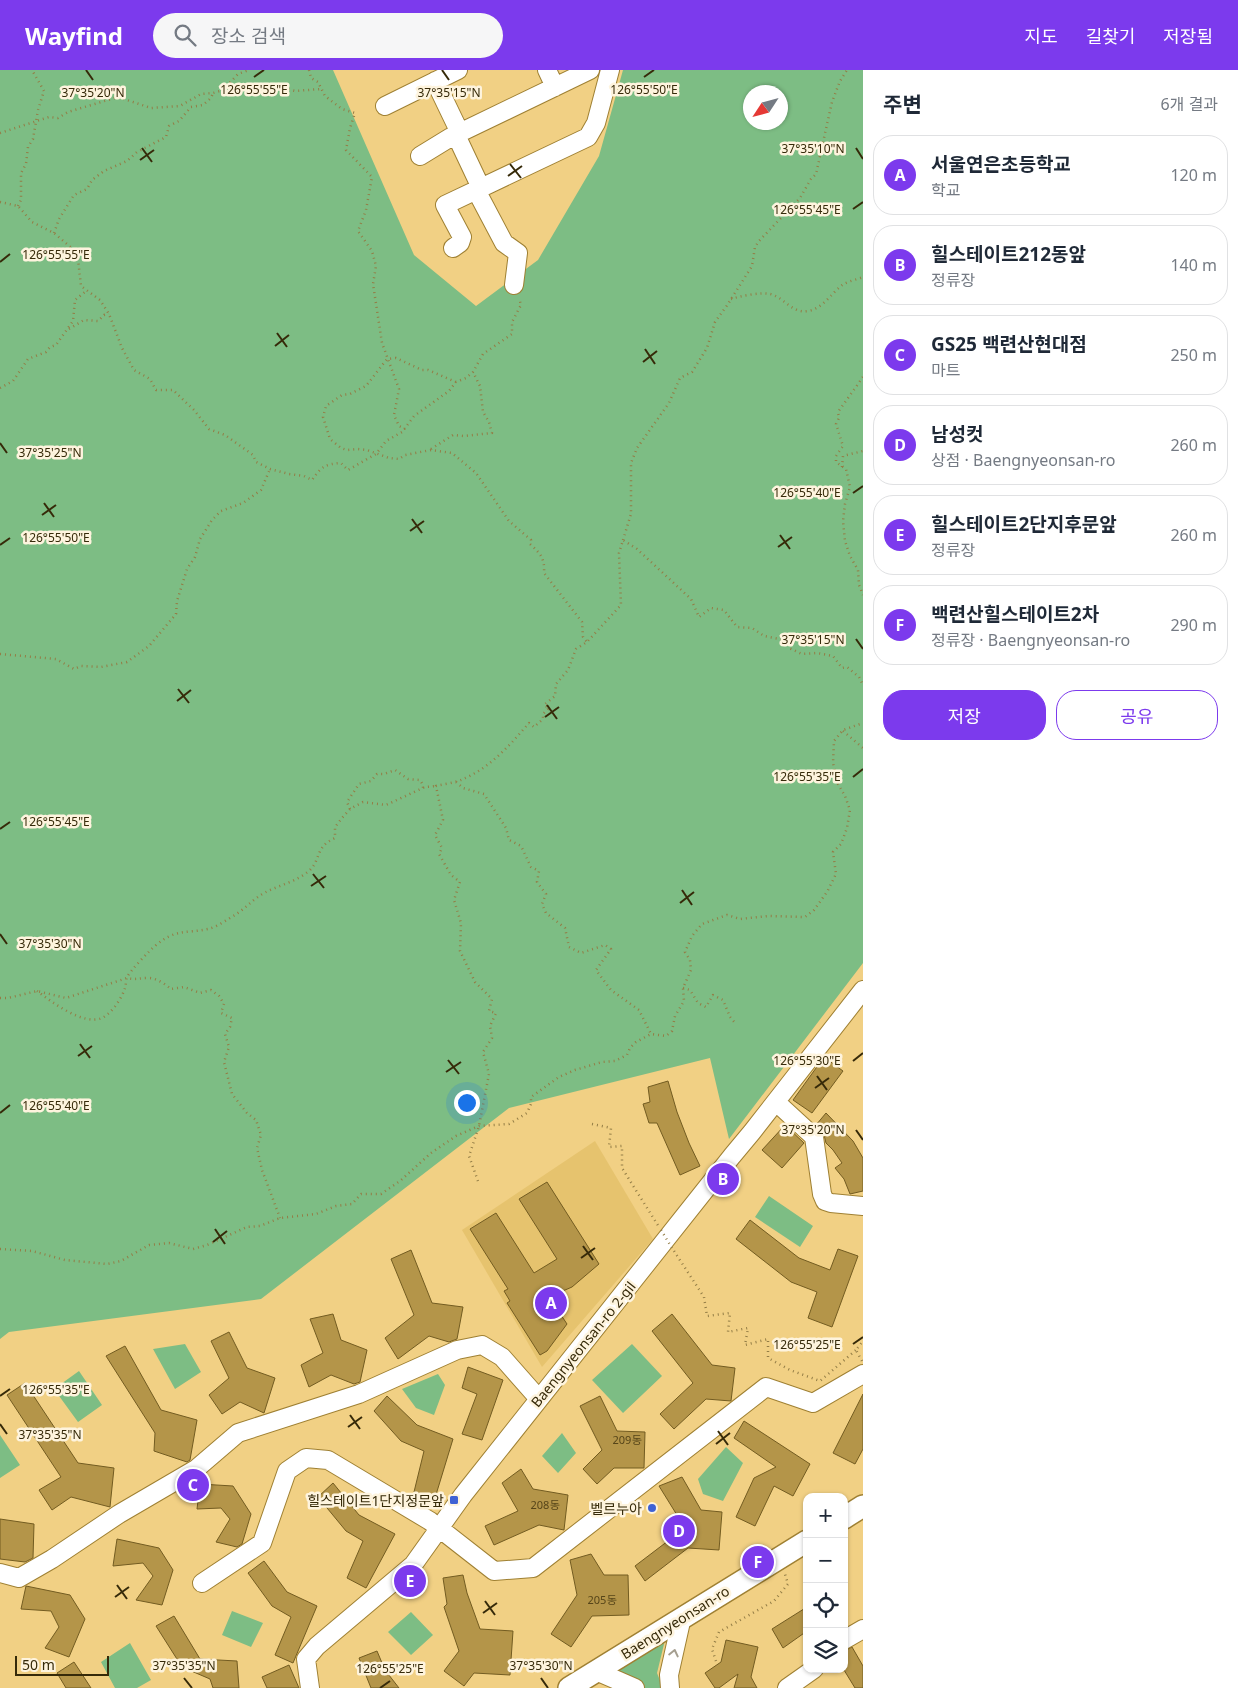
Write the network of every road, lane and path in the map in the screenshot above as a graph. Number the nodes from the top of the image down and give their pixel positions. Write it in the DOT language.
graph roads {
  1 [pos="32,70"];
  2 [pos="249,70"];
  3 [pos="309,70"];
  4 [pos="457,70"];
  5 [pos="547,70"];
  6 [pos="590,70"];
  7 [pos="610,70"];
  8 [pos="848,70"];
  9 [pos="435,81"];
  10 [pos="555,87"];
  11 [pos="321,89"];
  12 [pos="223,90"];
  13 [pos="212,93"];
  14 [pos="385,106"];
  15 [pos="36,122"];
  16 [pos="0,133"];
  17 [pos="458,134"];
  18 [pos="420,156"];
  19 [pos="478,189"];
  20 [pos="0,202"];
  21 [pos="18,206"];
  22 [pos="54,233"];
  23 [pos="453,248"];
  24 [pos="863,277"];
  25 [pos="514,285"];
  26 [pos="86,291"];
  27 [pos="731,299"];
  28 [pos="110,314"];
  29 [pos="68,330"];
  30 [pos="387,359"];
  31 [pos="473,372"];
  32 [pos="863,377"];
  33 [pos="456,382"];
  34 [pos="0,388"];
  35 [pos="405,429"];
  36 [pos="431,450"];
  37 [pos="863,451"];
  38 [pos="376,454"];
  39 [pos="842,468"];
  40 [pos="270,469"];
  41 [pos="623,540"];
  42 [pos="863,595"];
  43 [pos="587,642"];
  44 [pos="0,654"];
  45 [pos="863,685"];
  46 [pos="863,723"];
  47 [pos="843,730"];
  48 [pos="863,748"];
  49 [pos="456,781"];
  50 [pos="436,786"];
  51 [pos="423,788"];
  52 [pos="350,809"];
  53 [pos="127,978"];
  54 [pos="684,988"];
  55 [pos="863,990"];
  56 [pos="38,991"];
  57 [pos="0,998"];
  58 [pos="736,1024"];
  59 [pos="651,1034"];
  60 [pos="776,1102"];
  61 [pos="592,1124"];
  62 [pos="479,1126"];
  63 [pos="478,1181"];
  64 [pos="863,1206"];
  65 [pos="280,1218"];
  66 [pos="0,1250"];
  67 [pos="863,1341"];
  68 [pos="856,1350"];
  69 [pos="863,1362"];
  70 [pos="863,1374"];
  71 [pos="539,1399"];
  72 [pos="863,1506"];
  73 [pos="848,1515"];
  74 [pos="439,1528"];
  75 [pos="803,1543"];
  76 [pos="781,1556"];
  77 [pos="0,1573"];
  78 [pos="202,1583"];
  79 [pos="682,1618"];
  80 [pos="863,1629"];
  81 [pos="848,1638"];
  82 [pos="716,1661"];
  83 [pos="596,1671"];
  84 [pos="808,1673"];
  85 [pos="310,1688"];
  86 [pos="569,1688"];
  87 [pos="635,1688"];
  88 [pos="670,1688"];
  89 [pos="787,1688"];
  1 -- 15 [label="path"];
  2 -- 12 [label="path"];
  3 -- 11 [label="path"];
  4 -- 9 [label="street"];
  5 -- 10 [label="street"];
  6 -- 10 [label="street"];
  7 -- 19 [label="street"];
  8 -- 27 [label="path"];
  9 -- 14 [label="street"];
  9 -- 17 [label="street"];
  10 -- 17 [label="street"];
  11 -- 12 [label="path"];
  11 -- 30 [label="path"];
  12 -- 13 [label="path"];
  13 -- 15 [label="path"];
  13 -- 22 [label="path"];
  15 -- 16 [label="path"];
  15 -- 21 [label="path"];
  17 -- 18 [label="street"];
  17 -- 19 [label="street"];
  19 -- 23 [label="street"];
  19 -- 25 [label="street"];
  20 -- 21 [label="path"];
  21 -- 22 [label="path"];
  22 -- 26 [label="path"];
  24 -- 27 [label="path"];
  25 -- 31 [label="path"];
  26 -- 28 [label="path"];
  26 -- 29 [label="path"];
  27 -- 41 [label="path"];
  28 -- 29 [label="path"];
  28 -- 40 [label="path"];
  29 -- 34 [label="path"];
  30 -- 33 [label="path"];
  30 -- 35 [label="path"];
  30 -- 38 [label="path"];
  31 -- 33 [label="path"];
  31 -- 36 [label="path"];
  32 -- 39 [label="path"];
  33 -- 35 [label="path"];
  35 -- 38 [label="path"];
  36 -- 38 [label="path"];
  36 -- 43 [label="path"];
  37 -- 39 [label="path"];
  38 -- 40 [label="path"];
  39 -- 42 [label="path"];
  40 -- 44 [label="path"];
  41 -- 43 [label="path"];
  41 -- 45 [label="path"];
  43 -- 49 [label="path"];
  46 -- 47 [label="path"];
  47 -- 48 [label="path"];
  47 -- 54 [label="path"];
  49 -- 50 [label="path"];
  49 -- 59 [label="path"];
  50 -- 51 [label="path"];
  50 -- 62 [label="path"];
  51 -- 52 [label="path"];
  51 -- 52 [label="path"];
  52 -- 53 [label="path"];
  53 -- 56 [label="path"];
  53 -- 56 [label="path"];
  53 -- 65 [label="path"];
  54 -- 58 [label="path"];
  54 -- 59 [label="path"];
  55 -- 60 [label="street, Baengnyeonsan-ro 2-gil"];
  56 -- 57 [label="path"];
  59 -- 62 [label="path"];
  60 -- 64 [label="street"];
  60 -- 71 [label="street, Baengnyeonsan-ro 2-gil"];
  61 -- 68 [label="path, bridge"];
  62 -- 63 [label="path"];
  62 -- 65 [label="path"];
  65 -- 66 [label="path"];
  67 -- 68 [label="path"];
  68 -- 69 [label="path"];
  70 -- 74 [label="street"];
  71 -- 74 [label="street, Baengnyeonsan-ro 2-gil"];
  71 -- 77 [label="street"];
  72 -- 73 [label="main road"];
  74 -- 78 [label="street"];
  74 -- 85 [label="street, Baengnyeonsan-ro 2-gil"];
  75 -- 76 [label="main road, Baengnyeonsan-ro"];
  76 -- 79 [label="main road, Baengnyeonsan-ro"];
  76 -- 82 [label="path"];
  79 -- 83 [label="main road, Baengnyeonsan-ro"];
  88 -- 79 [label="street, one-way"];
  80 -- 81 [label="street"];
  83 -- 86 [label="main road, Baengnyeonsan-ro"];
  83 -- 87 [label="street"];
  84 -- 89 [label="street"];
}
